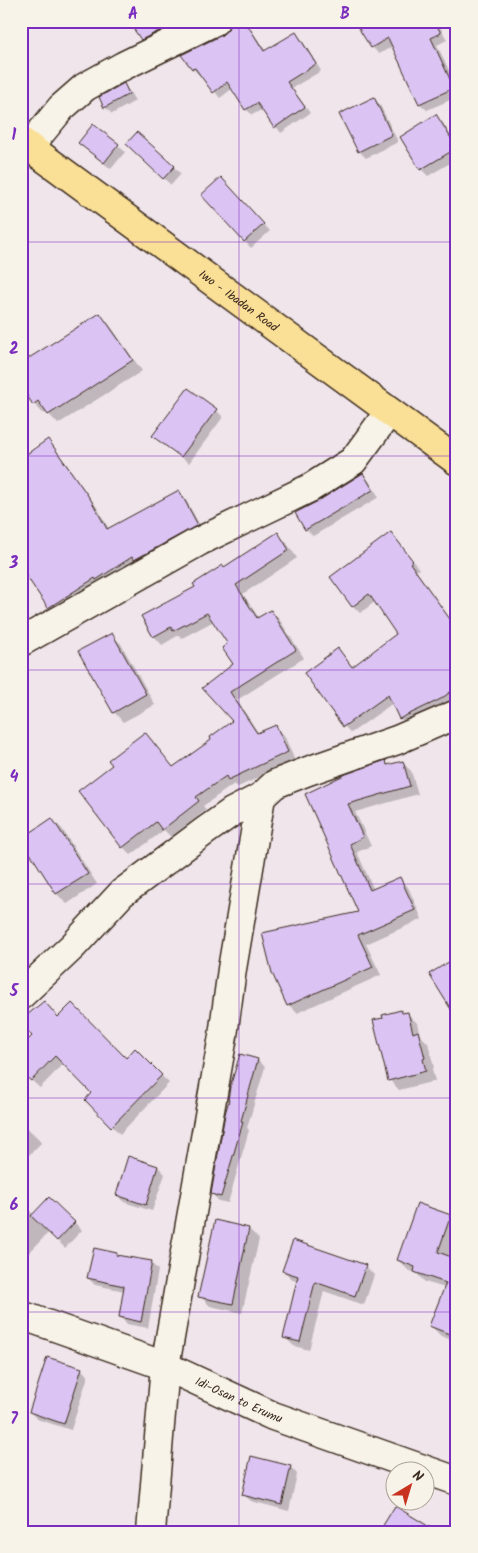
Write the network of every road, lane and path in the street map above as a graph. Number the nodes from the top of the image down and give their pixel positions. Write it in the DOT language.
graph roads {
  1 [pos="215,21"];
  2 [pos="24,147"];
  3 [pos="389,412"];
  4 [pos="457,462"];
  5 [pos="21,642"];
  6 [pos="457,714"];
  7 [pos="261,797"];
  8 [pos="21,995"];
  9 [pos="21,1315"];
  10 [pos="165,1366"];
  11 [pos="457,1481"];
  12 [pos="151,1532"];
  1 -- 2 [label="street"];
  2 -- 3 [label="main road, Iwo - Ibadan Road"];
  3 -- 4 [label="main road, Iwo - Ibadan Road"];
  3 -- 5 [label="street"];
  6 -- 7 [label="street"];
  7 -- 8 [label="street"];
  7 -- 10 [label="street"];
  9 -- 10 [label="street, Idi-Osan to Erumu"];
  10 -- 11 [label="street, Idi-Osan to Erumu"];
  10 -- 12 [label="street"];
}
